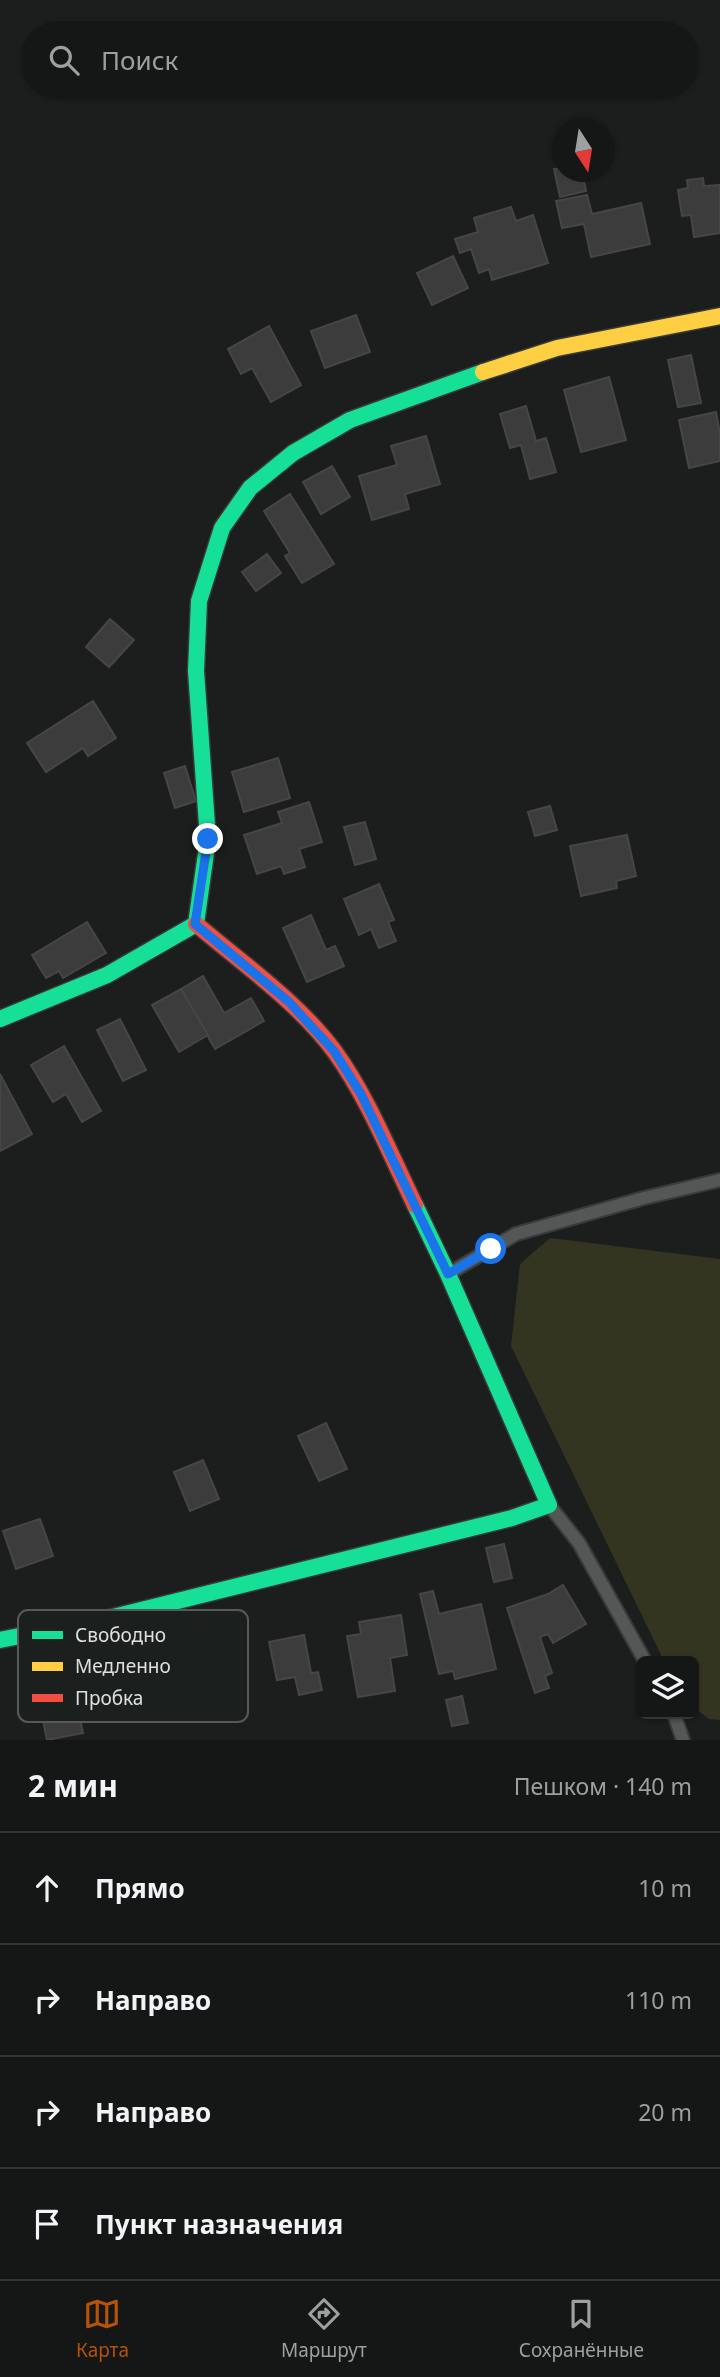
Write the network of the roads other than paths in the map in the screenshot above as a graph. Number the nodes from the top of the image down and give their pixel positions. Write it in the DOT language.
graph roads {
  1 [pos="720,316"];
  2 [pos="195,924"];
  3 [pos="0,1019"];
  4 [pos="720,1180"];
  5 [pos="448,1274"];
  6 [pos="549,1505"];
  7 [pos="141,1610"];
  8 [pos="18,1636"];
  9 [pos="0,1640"];
  10 [pos="642,1656"];
  11 [pos="676,1719"];
  12 [pos="683,1740"];
  1 -- 2 [label="street"];
  2 -- 3 [label="street"];
  2 -- 5 [label="street"];
  4 -- 5 [label="lane"];
  5 -- 6 [label="street"];
  6 -- 7 [label="street"];
  6 -- 10 [label="lane"];
  8 -- 9 [label="street"];
  11 -- 12 [label="lane"];
}
